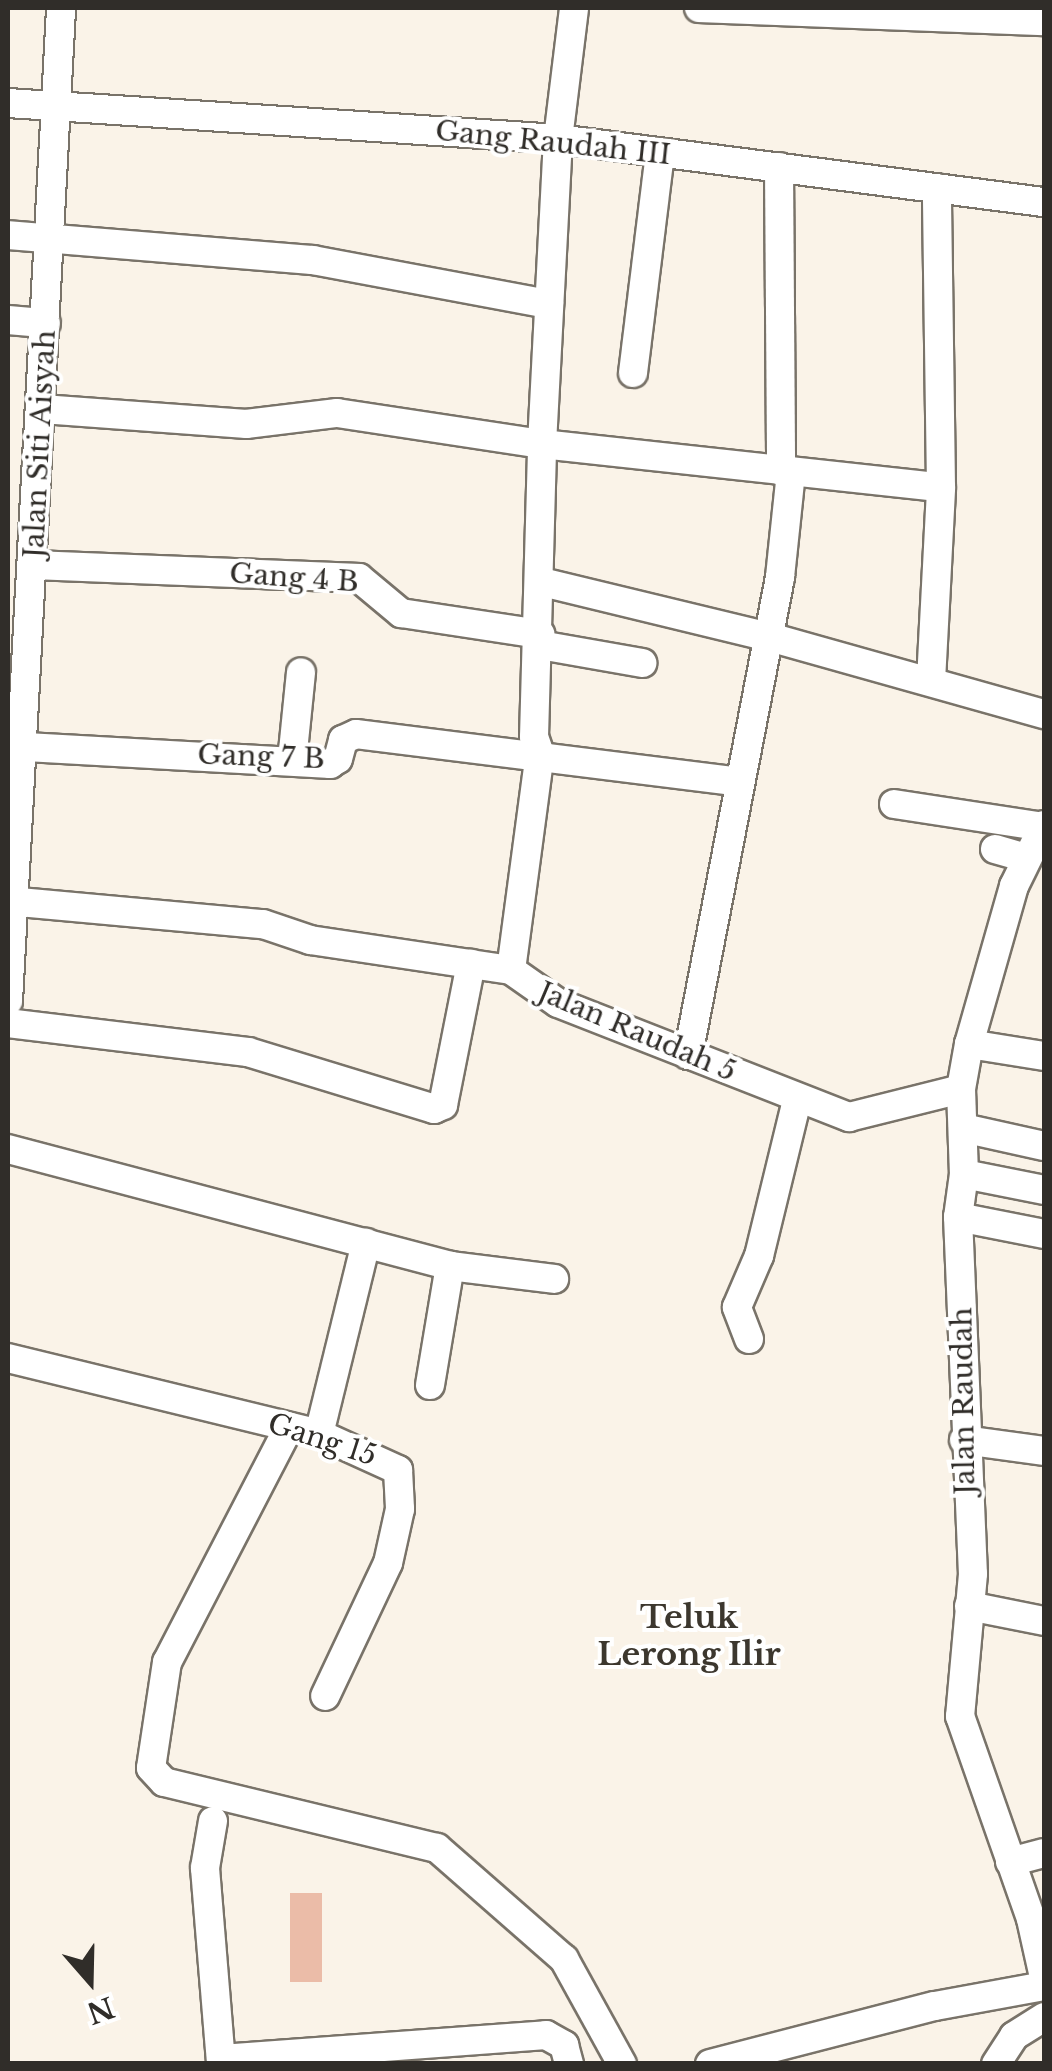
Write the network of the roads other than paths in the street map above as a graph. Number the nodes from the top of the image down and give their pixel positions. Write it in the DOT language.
graph roads {
  1 [pos="61,8"];
  2 [pos="574,8"];
  3 [pos="699,8"];
  4 [pos="733,8"];
  5 [pos="1044,21"];
  6 [pos="8,103"];
  7 [pos="59,103"];
  8 [pos="558,139"];
  9 [pos="660,153"];
  10 [pos="779,168"];
  11 [pos="937,188"];
  12 [pos="1044,202"];
  13 [pos="8,235"];
  14 [pos="48,238"];
  15 [pos="550,304"];
  16 [pos="8,320"];
  17 [pos="46,323"];
  18 [pos="633,373"];
  19 [pos="42,409"];
  20 [pos="542,444"];
  21 [pos="786,471"];
  22 [pos="941,486"];
  23 [pos="34,564"];
  24 [pos="542,582"];
  25 [pos="766,636"];
  26 [pos="540,639"];
  27 [pos="642,663"];
  28 [pos="301,672"];
  29 [pos="930,681"];
  30 [pos="1044,714"];
  31 [pos="15,746"];
  32 [pos="540,754"];
  33 [pos="292,761"];
  34 [pos="740,782"];
  35 [pos="894,804"];
  36 [pos="1038,842"];
  37 [pos="995,850"];
  38 [pos="11,901"];
  39 [pos="471,964"];
  40 [pos="511,970"];
  41 [pos="8,1001"];
  42 [pos="8,1023"];
  43 [pos="969,1044"];
  44 [pos="688,1055"];
  45 [pos="1044,1056"];
  46 [pos="961,1089"];
  47 [pos="797,1100"];
  48 [pos="963,1128"];
  49 [pos="1044,1146"];
  50 [pos="8,1148"];
  51 [pos="964,1174"];
  52 [pos="1044,1190"];
  53 [pos="958,1217"];
  54 [pos="1044,1234"];
  55 [pos="366,1242"];
  56 [pos="450,1266"];
  57 [pos="554,1279"];
  58 [pos="749,1338"];
  59 [pos="8,1358"];
  60 [pos="430,1385"];
  61 [pos="290,1427"];
  62 [pos="318,1434"];
  63 [pos="964,1440"];
  64 [pos="1044,1451"];
  65 [pos="969,1606"];
  66 [pos="1044,1621"];
  67 [pos="325,1696"];
  68 [pos="214,1821"];
  69 [pos="1044,1853"];
  70 [pos="1010,1862"];
  71 [pos="1044,1977"];
  72 [pos="1044,1986"];
  73 [pos="1044,2016"];
  74 [pos="397,2054"];
  75 [pos="221,2061"];
  76 [pos="570,2064"];
  77 [pos="622,2064"];
  78 [pos="710,2064"];
  79 [pos="996,2064"];
  1 -- 7 [label="street, Jalan Siti Aisyah"];
  2 -- 8 [label="street"];
  3 -- 4 [label="street"];
  4 -- 5 [label="street"];
  6 -- 7 [label="street, Gang Raudah III"];
  7 -- 8 [label="street, Gang Raudah III"];
  7 -- 14 [label="street, Jalan Siti Aisyah"];
  8 -- 9 [label="street, Gang Raudah III"];
  8 -- 15 [label="street"];
  9 -- 10 [label="street, Gang Raudah III"];
  9 -- 18 [label="street"];
  10 -- 11 [label="street, Gang Raudah III"];
  10 -- 21 [label="street"];
  11 -- 12 [label="street, Gang Raudah III"];
  11 -- 22 [label="street"];
  13 -- 14 [label="street"];
  14 -- 15 [label="street"];
  14 -- 17 [label="street, Jalan Siti Aisyah"];
  15 -- 20 [label="street"];
  16 -- 17 [label="street"];
  17 -- 19 [label="street, Jalan Siti Aisyah"];
  19 -- 20 [label="street"];
  19 -- 23 [label="street, Jalan Siti Aisyah"];
  20 -- 21 [label="street"];
  20 -- 24 [label="street"];
  21 -- 22 [label="street"];
  21 -- 25 [label="street"];
  22 -- 29 [label="street"];
  23 -- 26 [label="street, Gang 4 B"];
  23 -- 31 [label="street, Jalan Siti Aisyah"];
  24 -- 25 [label="street"];
  24 -- 26 [label="street"];
  25 -- 29 [label="street"];
  25 -- 34 [label="street"];
  26 -- 27 [label="street, Gang 4 B"];
  26 -- 32 [label="street"];
  28 -- 33 [label="street"];
  29 -- 30 [label="street"];
  31 -- 33 [label="street, Gang 7 B"];
  31 -- 38 [label="street, Jalan Siti Aisyah"];
  32 -- 33 [label="street, Gang 7 B"];
  32 -- 34 [label="street"];
  32 -- 40 [label="street"];
  34 -- 44 [label="street"];
  35 -- 36 [label="street"];
  36 -- 37 [label="street"];
  36 -- 43 [label="street, Jalan Raudah"];
  38 -- 39 [label="street, Jalan Raudah 5"];
  38 -- 41 [label="street, Jalan Siti Aisyah"];
  39 -- 40 [label="street, Jalan Raudah 5"];
  39 -- 42 [label="street"];
  40 -- 44 [label="street, Jalan Raudah 5"];
  43 -- 45 [label="street"];
  43 -- 46 [label="street, Jalan Raudah"];
  44 -- 47 [label="street, Jalan Raudah 5"];
  46 -- 47 [label="street, Jalan Raudah 5"];
  46 -- 48 [label="street, Jalan Raudah"];
  47 -- 58 [label="street"];
  48 -- 49 [label="street"];
  48 -- 51 [label="street, Jalan Raudah"];
  50 -- 55 [label="street"];
  51 -- 52 [label="street"];
  51 -- 53 [label="street, Jalan Raudah"];
  53 -- 54 [label="street"];
  53 -- 63 [label="street, Jalan Raudah"];
  55 -- 56 [label="street"];
  55 -- 62 [label="street"];
  56 -- 57 [label="street"];
  56 -- 60 [label="street"];
  59 -- 61 [label="street, Gang 15"];
  61 -- 62 [label="street, Gang 15"];
  61 -- 77 [label="street"];
  62 -- 67 [label="street, Gang 15"];
  63 -- 64 [label="street"];
  63 -- 65 [label="street, Jalan Raudah"];
  65 -- 66 [label="street"];
  65 -- 70 [label="street, Jalan Raudah"];
  68 -- 75 [label="street"];
  69 -- 70 [label="street"];
  70 -- 71 [label="street, Jalan Raudah"];
  72 -- 78 [label="street"];
  73 -- 79 [label="street"];
  74 -- 75 [label="street"];
  74 -- 76 [label="street"];
}
